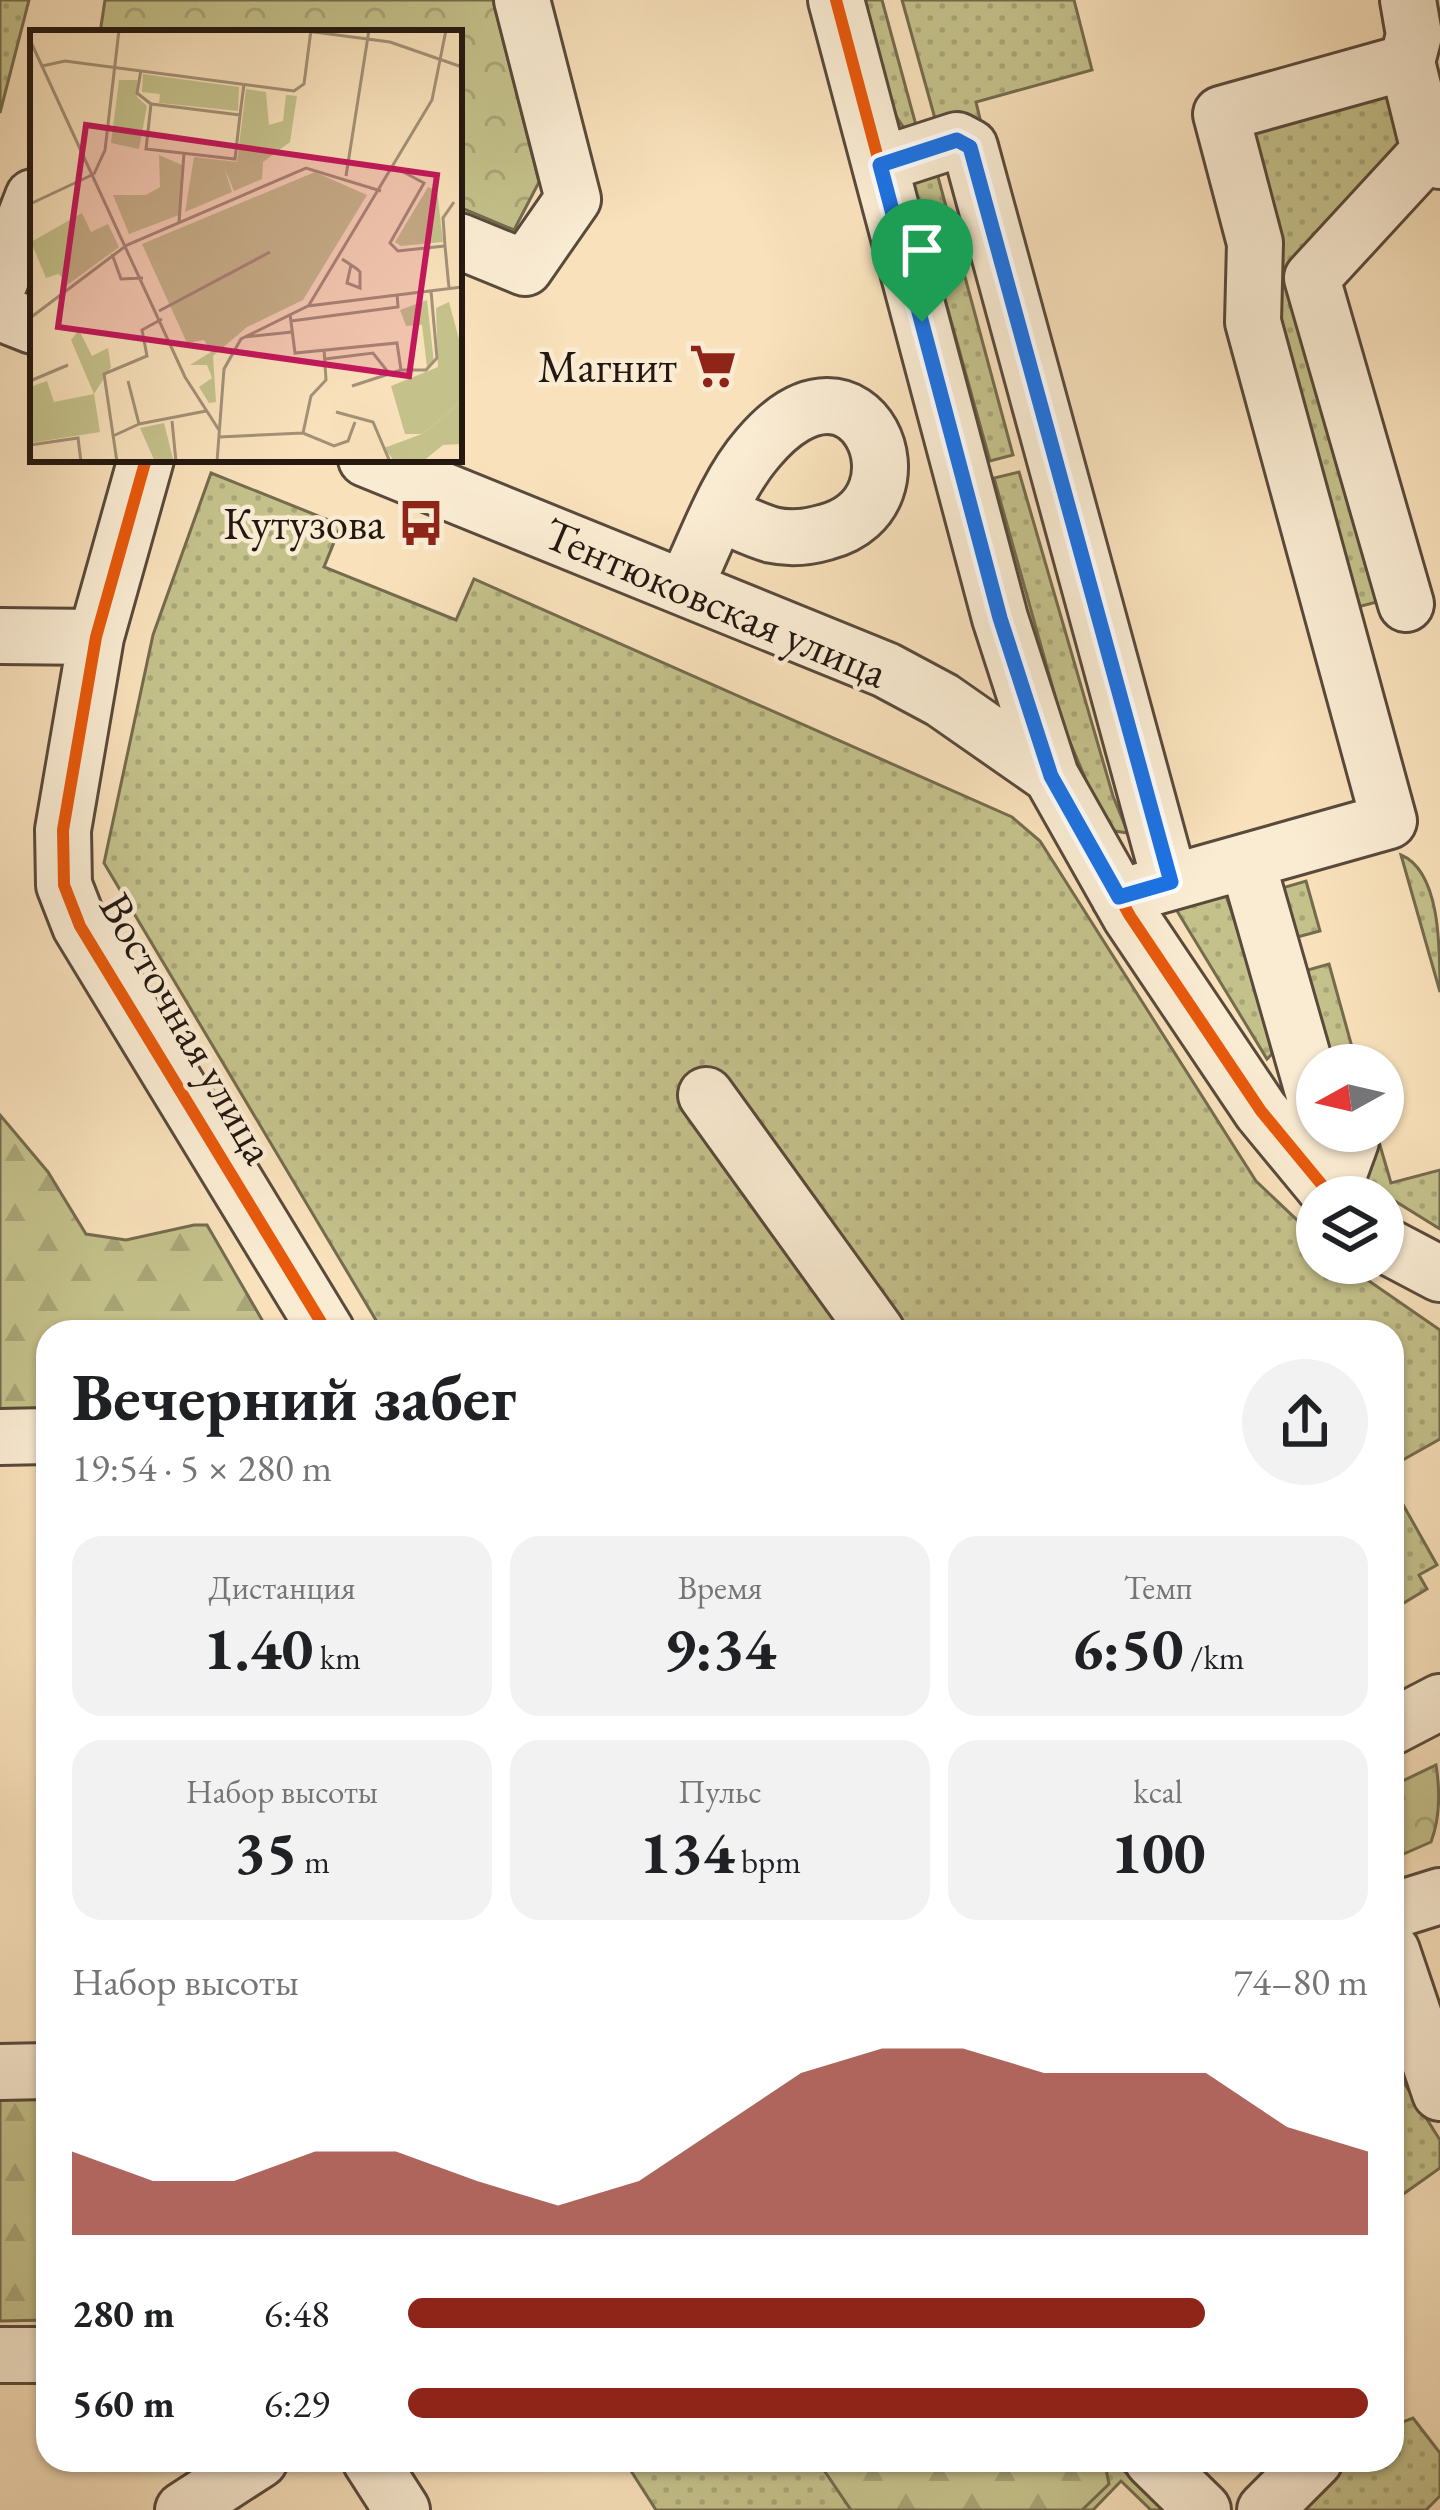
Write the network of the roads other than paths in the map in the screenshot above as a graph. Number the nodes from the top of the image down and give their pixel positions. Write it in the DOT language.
graph roads {
  1 [pos="522,0"];
  2 [pos="836,0"];
  3 [pos="1408,0"];
  4 [pos="1407,62"];
  5 [pos="1435,156"];
  6 [pos="880,165"];
  7 [pos="30,205"];
  8 [pos="462,243"];
  9 [pos="0,282"];
  10 [pos="0,313"];
  11 [pos="30,325"];
  12 [pos="145,462"];
  13 [pos="374,462"];
  14 [pos="720,514"];
  15 [pos="685,586"];
  16 [pos="1423,600"];
  17 [pos="1336,626"];
  18 [pos="0,636"];
  19 [pos="96,638"];
  20 [pos="1051,776"];
  21 [pos="1247,861"];
  22 [pos="1171,882"];
  23 [pos="1119,897"];
  24 [pos="1299,1044"];
  25 [pos="706,1095"];
  26 [pos="1314,1176"];
  27 [pos="1404,1255"];
  28 [pos="1440,1274"];
  29 [pos="320,1320"];
  30 [pos="868,1320"];
  31 [pos="36,1436"];
  32 [pos="0,1437"];
  33 [pos="1440,1702"];
  34 [pos="1404,1721"];
  35 [pos="1440,1896"];
  36 [pos="1404,1907"];
  37 [pos="1404,1987"];
  38 [pos="36,2071"];
  39 [pos="0,2072"];
  40 [pos="1440,2093"];
  41 [pos="0,2355"];
  42 [pos="36,2355"];
  43 [pos="242,2472"];
  44 [pos="378,2472"];
  45 [pos="1164,2472"];
  46 [pos="1303,2472"];
  47 [pos="183,2510"];
  48 [pos="402,2510"];
  49 [pos="1203,2510"];
  50 [pos="1265,2510"];
  1 -- 8 [label="street"];
  2 -- 6 [label="street"];
  3 -- 4 [label="street"];
  4 -- 5 [label="street"];
  4 -- 17 [label="street"];
  5 -- 16 [label="street"];
  6 -- 20 [label="street"];
  6 -- 22 [label="street"];
  7 -- 9 [label="street"];
  10 -- 11 [label="street"];
  12 -- 19 [label="street, Восточная улица"];
  13 -- 15 [label="street, Тентюковская улица"];
  14 -- 15 [label="street"];
  15 -- 20 [label="street, Тентюковская улица"];
  16 -- 17 [label="street"];
  17 -- 21 [label="street"];
  18 -- 19 [label="street"];
  19 -- 29 [label="street, Восточная улица"];
  20 -- 23 [label="street"];
  21 -- 22 [label="street"];
  21 -- 24 [label="street"];
  22 -- 23 [label="street"];
  23 -- 26 [label="street"];
  25 -- 30 [label="street"];
  27 -- 28 [label="street"];
  31 -- 32 [label="street"];
  33 -- 34 [label="street"];
  35 -- 36 [label="street"];
  37 -- 40 [label="street"];
  38 -- 39 [label="street"];
  41 -- 42 [label="street"];
  43 -- 47 [label="street"];
  44 -- 48 [label="street"];
  45 -- 49 [label="street"];
  46 -- 50 [label="street"];
}
